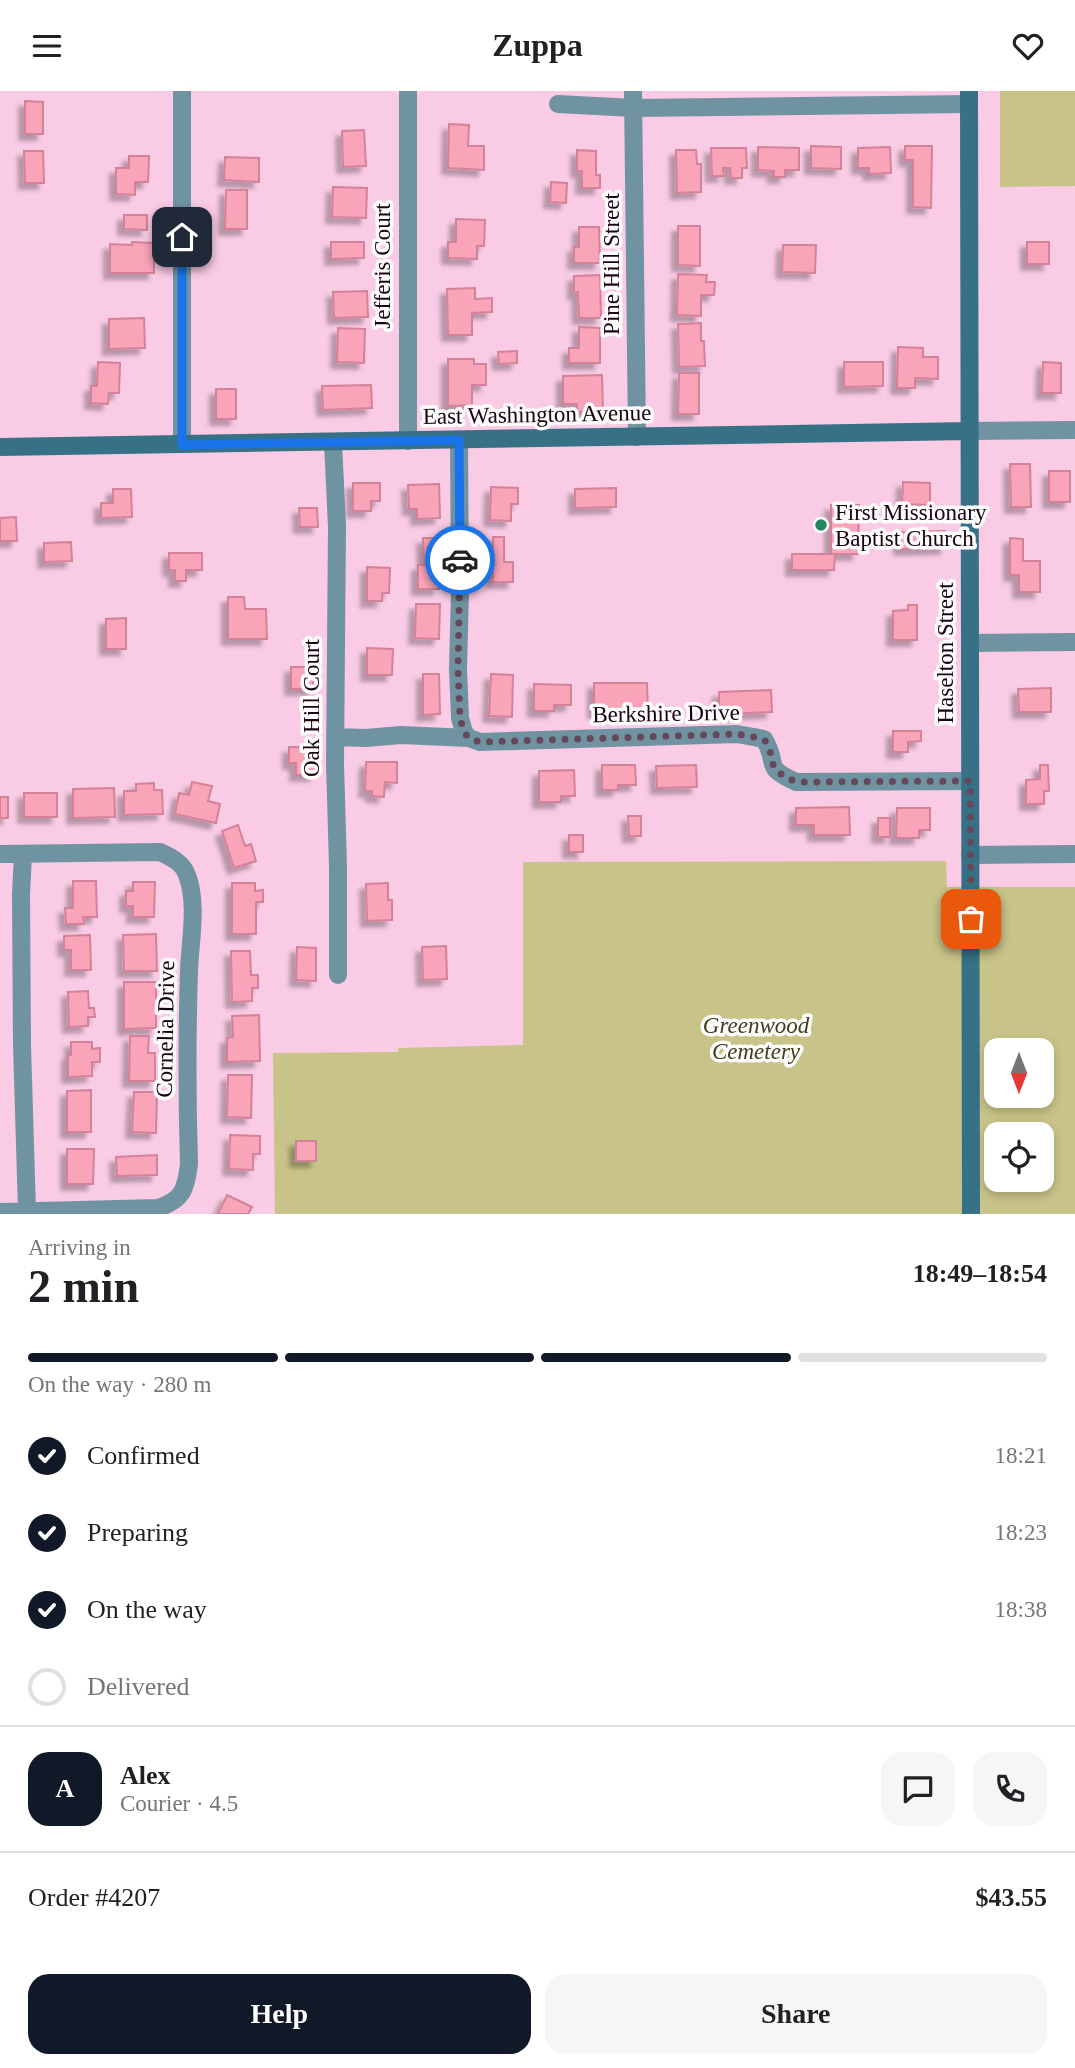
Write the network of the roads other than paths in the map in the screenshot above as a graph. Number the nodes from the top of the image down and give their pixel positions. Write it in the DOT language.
graph roads {
  1 [pos="182,91"];
  2 [pos="408,91"];
  3 [pos="969,98"];
  4 [pos="633,99"];
  5 [pos="558,104"];
  6 [pos="1075,430"];
  7 [pos="969,431"];
  8 [pos="637,437"];
  9 [pos="459,440"];
  10 [pos="408,441"];
  11 [pos="333,442"];
  12 [pos="182,445"];
  13 [pos="0,447"];
  14 [pos="1075,642"];
  15 [pos="970,643"];
  16 [pos="335,737"];
  17 [pos="469,738"];
  18 [pos="970,781"];
  19 [pos="0,854"];
  20 [pos="23,854"];
  21 [pos="1075,854"];
  22 [pos="970,855"];
  23 [pos="338,975"];
  24 [pos="27,1211"];
  25 [pos="0,1212"];
  26 [pos="971,1214"];
  1 -- 12 [label="street"];
  2 -- 10 [label="street, Jefferis Court"];
  3 -- 4 [label="street"];
  3 -- 7 [label="street, Haselton Street"];
  4 -- 5 [label="street"];
  4 -- 8 [label="street, Pine Hill Street"];
  6 -- 7 [label="street, East Washington Avenue"];
  7 -- 8 [label="street, East Washington Avenue"];
  7 -- 15 [label="street, Haselton Street"];
  8 -- 9 [label="street, East Washington Avenue"];
  9 -- 10 [label="street, East Washington Avenue"];
  9 -- 17 [label="street"];
  10 -- 11 [label="street, East Washington Avenue"];
  11 -- 12 [label="street, East Washington Avenue"];
  11 -- 16 [label="street, Oak Hill Court"];
  12 -- 13 [label="street, East Washington Avenue"];
  14 -- 15 [label="street"];
  15 -- 18 [label="street, Haselton Street"];
  16 -- 17 [label="street, Berkshire Drive"];
  16 -- 23 [label="street, Oak Hill Court"];
  17 -- 18 [label="street, Berkshire Drive"];
  18 -- 22 [label="street, Haselton Street"];
  19 -- 20 [label="street, Cornelia Drive"];
  20 -- 24 [label="street"];
  20 -- 24 [label="street, Cornelia Drive"];
  21 -- 22 [label="street"];
  22 -- 26 [label="street, Haselton Street"];
  24 -- 25 [label="street, Cornelia Drive"];
}
